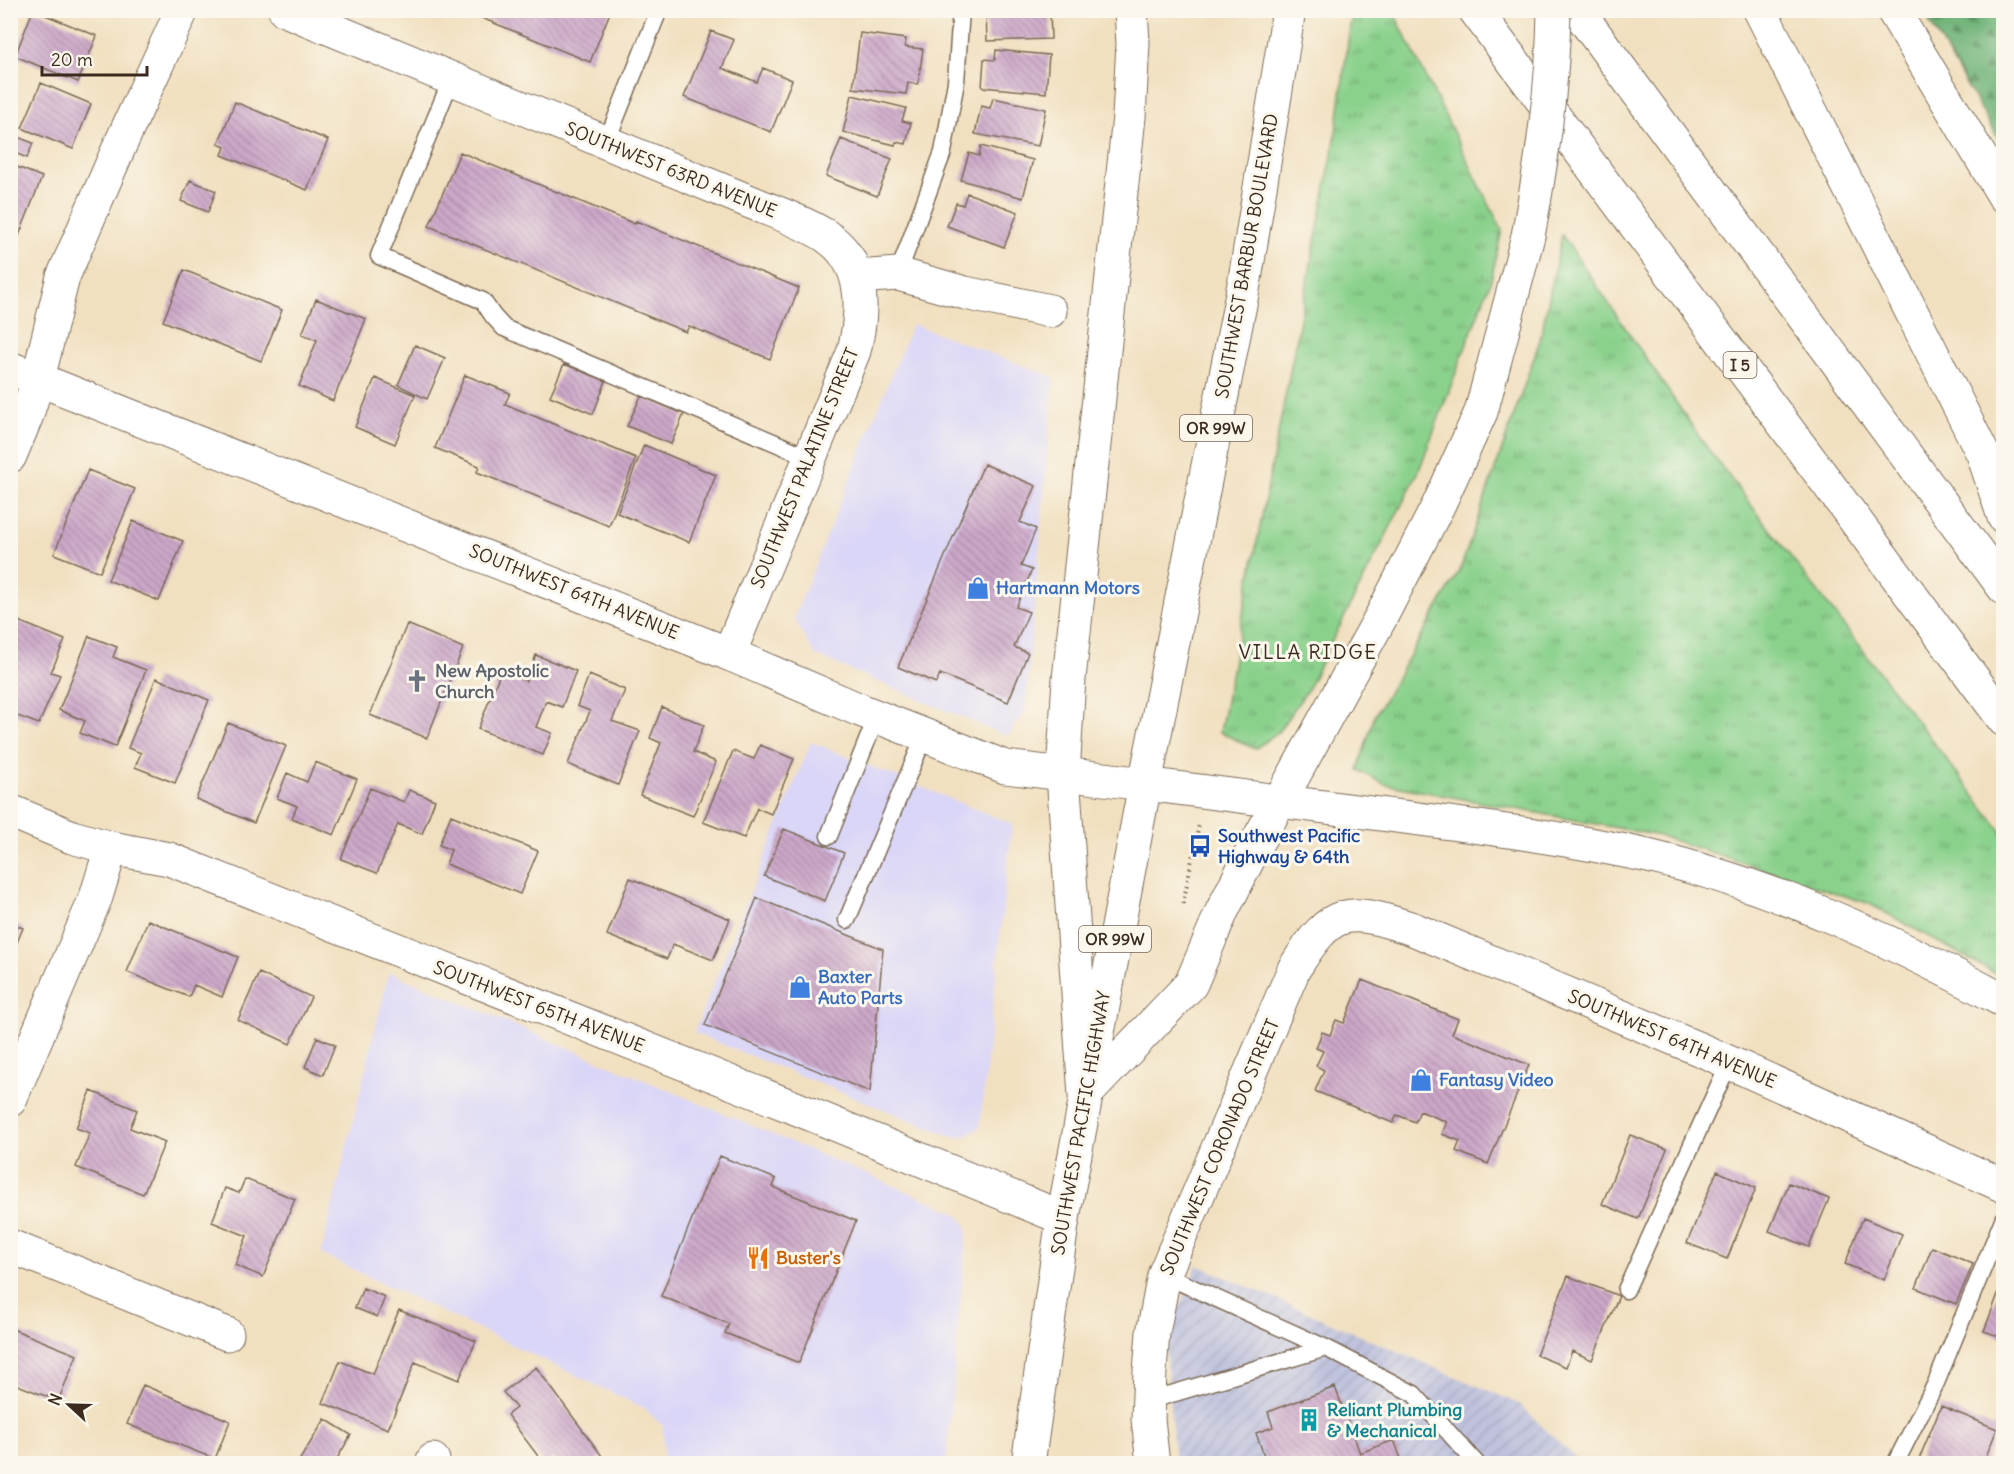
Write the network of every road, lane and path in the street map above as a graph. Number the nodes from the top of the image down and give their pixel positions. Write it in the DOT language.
graph roads {
  1 [pos="182,10"];
  2 [pos="285,10"];
  3 [pos="659,10"];
  4 [pos="961,10"];
  5 [pos="1131,10"];
  6 [pos="1289,10"];
  7 [pos="1475,10"];
  8 [pos="1554,10"];
  9 [pos="1577,10"];
  10 [pos="1760,10"];
  11 [pos="1893,10"];
  12 [pos="451,80"];
  13 [pos="606,143"];
  14 [pos="2004,196"];
  15 [pos="898,274"];
  16 [pos="857,277"];
  17 [pos="1050,312"];
  18 [pos="24,373"];
  19 [pos="10,456"];
  20 [pos="811,458"];
  21 [pos="2004,517"];
  22 [pos="2004,588"];
  23 [pos="729,654"];
  24 [pos="877,716"];
  25 [pos="2004,720"];
  26 [pos="925,735"];
  27 [pos="1062,774"];
  28 [pos="1145,784"];
  29 [pos="1280,801"];
  30 [pos="10,811"];
  31 [pos="1199,824"];
  32 [pos="829,836"];
  33 [pos="111,848"];
  34 [pos="1183,904"];
  35 [pos="847,920"];
  36 [pos="1335,920"];
  37 [pos="2004,1001"];
  38 [pos="1729,1062"];
  39 [pos="1085,1095"];
  40 [pos="10,1100"];
  41 [pos="2004,1186"];
  42 [pos="2004,1217"];
  43 [pos="1063,1218"];
  44 [pos="10,1246"];
  45 [pos="1164,1275"];
  46 [pos="1626,1290"];
  47 [pos="226,1334"];
  48 [pos="1326,1348"];
  49 [pos="1148,1401"];
  50 [pos="1028,1464"];
  51 [pos="1153,1464"];
  52 [pos="1477,1464"];
  53 [pos="1894,1464"];
  1 -- 18 [label="main road"];
  2 -- 12 [label="main road, SOUTHWEST 63RD AVENUE"];
  3 -- 13 [label="lane"];
  4 -- 15 [label="lane"];
  5 -- 27 [label="main road"];
  6 -- 28 [label="main road, SOUTHWEST BARBUR BOULEVARD / OR 99W"];
  7 -- 25 [label="main road, I 5"];
  8 -- 29 [label="main road, bridge"];
  9 -- 22 [label="main road"];
  10 -- 21 [label="main road"];
  11 -- 14 [label="main road"];
  12 -- 13 [label="main road, SOUTHWEST 63RD AVENUE"];
  12 -- 20 [label="lane"];
  13 -- 16 [label="main road, SOUTHWEST 63RD AVENUE"];
  15 -- 16 [label="main road"];
  15 -- 17 [label="main road"];
  16 -- 20 [label="main road, SOUTHWEST PALATINE STREET"];
  18 -- 19 [label="main road"];
  18 -- 23 [label="main road, SOUTHWEST 64TH AVENUE"];
  20 -- 23 [label="main road, SOUTHWEST PALATINE STREET"];
  23 -- 24 [label="main road, SOUTHWEST 64TH AVENUE"];
  24 -- 26 [label="main road, SOUTHWEST 64TH AVENUE"];
  24 -- 32 [label="lane"];
  26 -- 27 [label="main road, SOUTHWEST 64TH AVENUE"];
  26 -- 35 [label="lane"];
  27 -- 28 [label="main road, SOUTHWEST 64TH AVENUE"];
  27 -- 39 [label="main road"];
  28 -- 29 [label="main road, SOUTHWEST 64TH AVENUE"];
  28 -- 39 [label="main road, SOUTHWEST PACIFIC HIGHWAY / OR 99W"];
  29 -- 37 [label="main road, SOUTHWEST 64TH AVENUE"];
  29 -- 39 [label="main road"];
  30 -- 33 [label="main road, SOUTHWEST 65TH AVENUE"];
  31 -- 34 [label="path"];
  33 -- 40 [label="main road"];
  33 -- 43 [label="main road, SOUTHWEST 65TH AVENUE"];
  36 -- 38 [label="main road, SOUTHWEST 64TH AVENUE"];
  36 -- 45 [label="main road, SOUTHWEST CORONADO STREET"];
  38 -- 41 [label="main road, SOUTHWEST 64TH AVENUE"];
  38 -- 46 [label="lane"];
  39 -- 43 [label="main road, SOUTHWEST PACIFIC HIGHWAY / OR 99W"];
  42 -- 53 [label="lane"];
  43 -- 50 [label="main road, SOUTHWEST PACIFIC HIGHWAY / OR 99W"];
  44 -- 47 [label="main road"];
  45 -- 48 [label="lane"];
  45 -- 49 [label="main road, SOUTHWEST CORONADO STREET"];
  48 -- 49 [label="lane"];
  48 -- 52 [label="lane"];
  49 -- 51 [label="main road, SOUTHWEST CORONADO STREET"];
}
